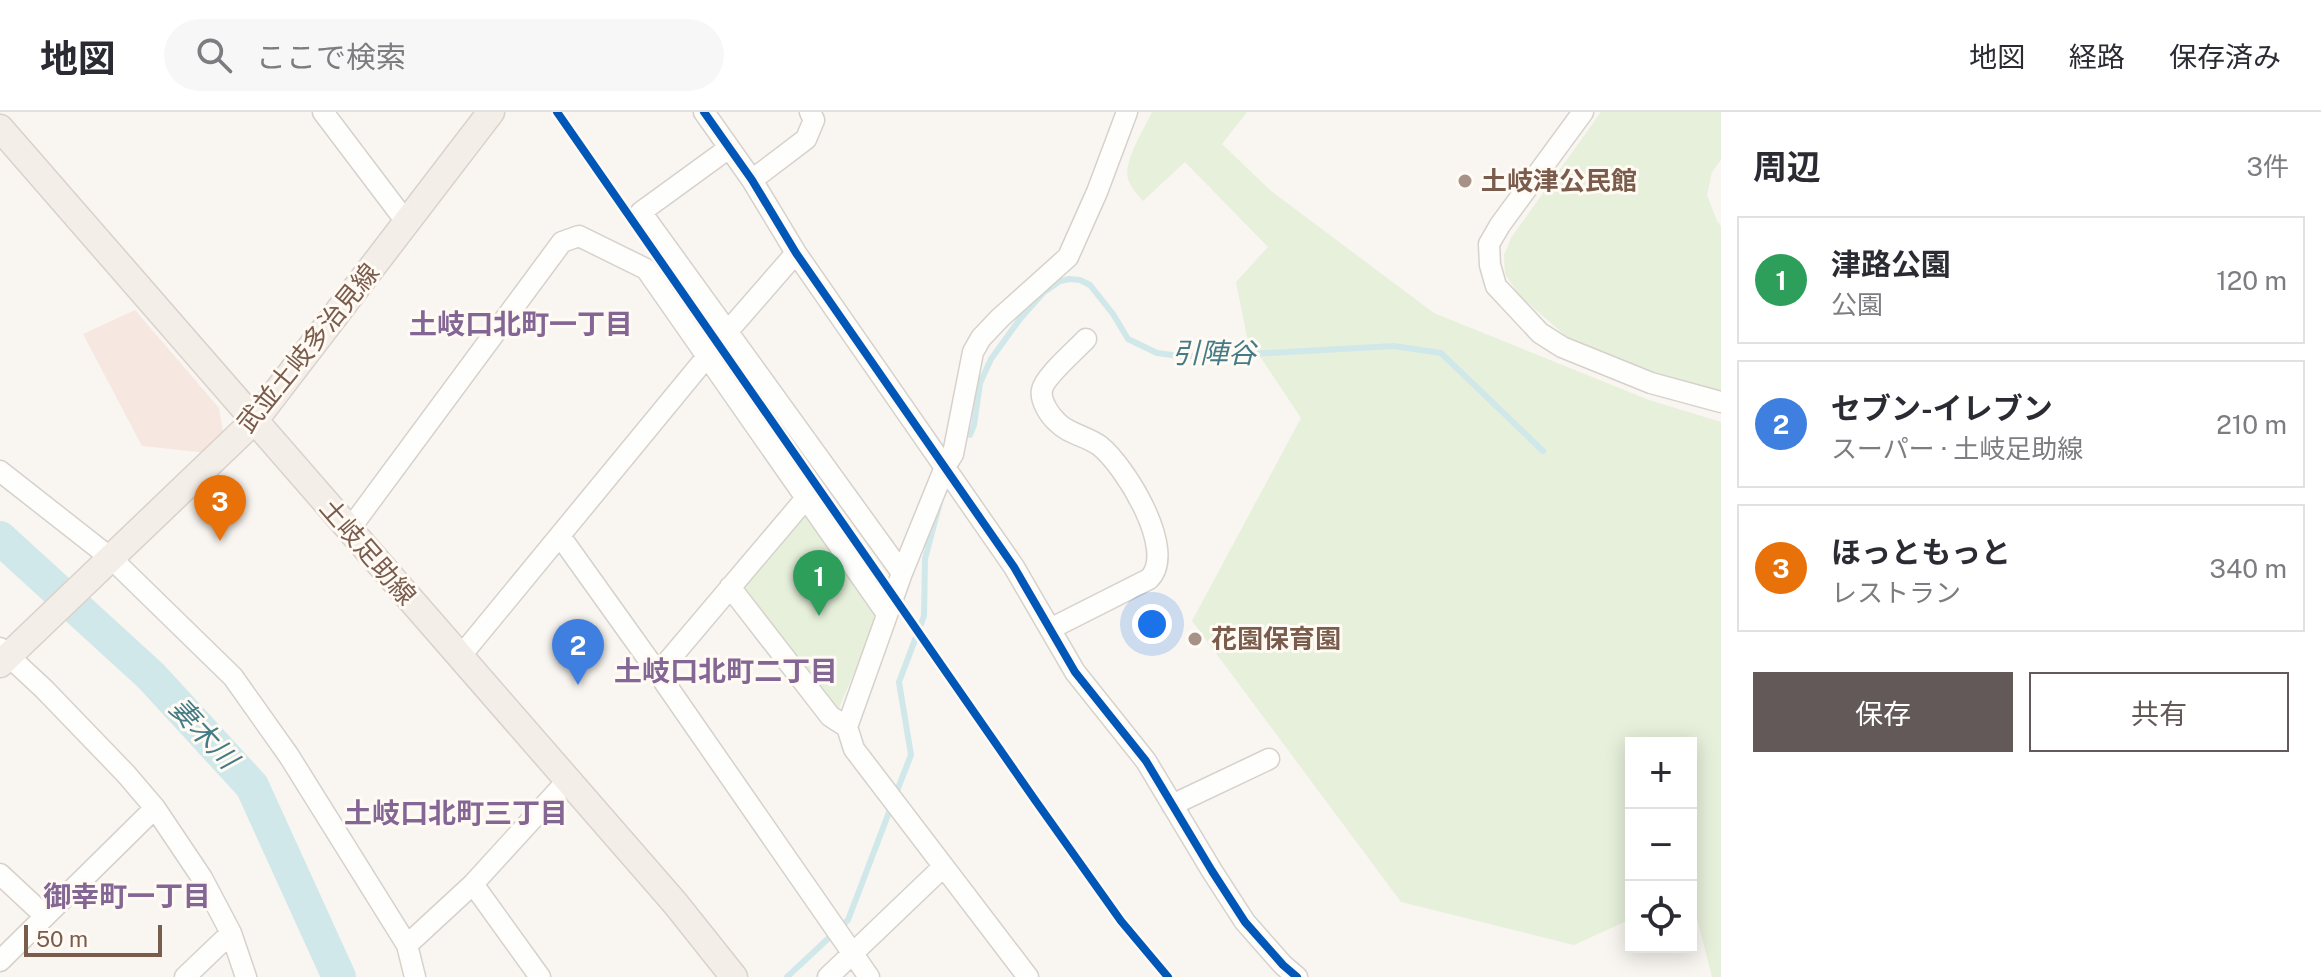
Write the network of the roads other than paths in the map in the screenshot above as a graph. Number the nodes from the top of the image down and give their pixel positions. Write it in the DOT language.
graph roads {
  1 [pos="323,112"];
  2 [pos="491,112"];
  3 [pos="704,112"];
  4 [pos="810,112"];
  5 [pos="1127,112"];
  6 [pos="1583,112"];
  7 [pos="0,128"];
  8 [pos="729,148"];
  9 [pos="752,180"];
  10 [pos="407,223"];
  11 [pos="796,253"];
  12 [pos="728,331"];
  13 [pos="1086,339"];
  14 [pos="707,357"];
  15 [pos="1721,402"];
  16 [pos="255,420"];
  17 [pos="945,467"];
  18 [pos="0,471"];
  19 [pos="807,497"];
  20 [pos="349,530"];
  21 [pos="560,536"];
  22 [pos="108,563"];
  23 [pos="902,573"];
  24 [pos="730,587"];
  25 [pos="887,614"];
  26 [pos="1050,629"];
  27 [pos="6,654"];
  28 [pos="459,658"];
  29 [pos="658,673"];
  30 [pos="847,727"];
  31 [pos="1269,759"];
  32 [pos="567,781"];
  33 [pos="1172,805"];
  34 [pos="155,808"];
  35 [pos="943,867"];
  36 [pos="0,874"];
  37 [pos="473,884"];
  38 [pos="45,916"];
  39 [pos="231,933"];
  40 [pos="407,945"];
  41 [pos="852,953"];
  42 [pos="0,961"];
  43 [pos="1283,973"];
  44 [pos="185,977"];
  45 [pos="246,977"];
  46 [pos="415,977"];
  47 [pos="540,977"];
  48 [pos="734,977"];
  49 [pos="828,977"];
  50 [pos="869,977"];
  51 [pos="1028,977"];
  1 -- 10 [label="street"];
  2 -- 10 [label="main road, 武並土岐多治見線"];
  3 -- 8 [label="street"];
  4 -- 9 [label="street"];
  5 -- 17 [label="street"];
  6 -- 15 [label="street"];
  7 -- 16 [label="main road, 土岐足助線"];
  8 -- 9 [label="street"];
  8 -- 12 [label="street"];
  9 -- 11 [label="street"];
  10 -- 16 [label="main road, 武並土岐多治見線"];
  11 -- 12 [label="street"];
  11 -- 17 [label="street"];
  12 -- 14 [label="street"];
  12 -- 23 [label="street"];
  13 -- 26 [label="street"];
  14 -- 19 [label="street"];
  14 -- 20 [label="street"];
  14 -- 21 [label="street"];
  16 -- 20 [label="main road, 土岐足助線"];
  16 -- 22 [label="main road, 武並土岐多治見線"];
  17 -- 23 [label="street"];
  17 -- 26 [label="street"];
  18 -- 22 [label="street"];
  19 -- 24 [label="street"];
  19 -- 25 [label="street"];
  20 -- 28 [label="main road, 土岐足助線"];
  21 -- 28 [label="street"];
  21 -- 29 [label="street"];
  22 -- 27 [label="main road, 武並土岐多治見線"];
  22 -- 40 [label="street"];
  23 -- 25 [label="street"];
  24 -- 29 [label="street"];
  24 -- 30 [label="street"];
  25 -- 30 [label="street"];
  26 -- 33 [label="street"];
  27 -- 34 [label="street"];
  28 -- 32 [label="main road, 土岐足助線"];
  29 -- 41 [label="street"];
  30 -- 35 [label="street"];
  31 -- 33 [label="street"];
  32 -- 37 [label="street"];
  32 -- 48 [label="main road, 土岐足助線"];
  33 -- 43 [label="street"];
  34 -- 38 [label="street"];
  34 -- 39 [label="street"];
  35 -- 41 [label="street"];
  35 -- 51 [label="street"];
  36 -- 38 [label="street"];
  37 -- 40 [label="street"];
  37 -- 47 [label="street"];
  38 -- 42 [label="street"];
  39 -- 44 [label="street"];
  39 -- 45 [label="street"];
  40 -- 46 [label="street"];
  41 -- 49 [label="street"];
  41 -- 50 [label="street"];
}
